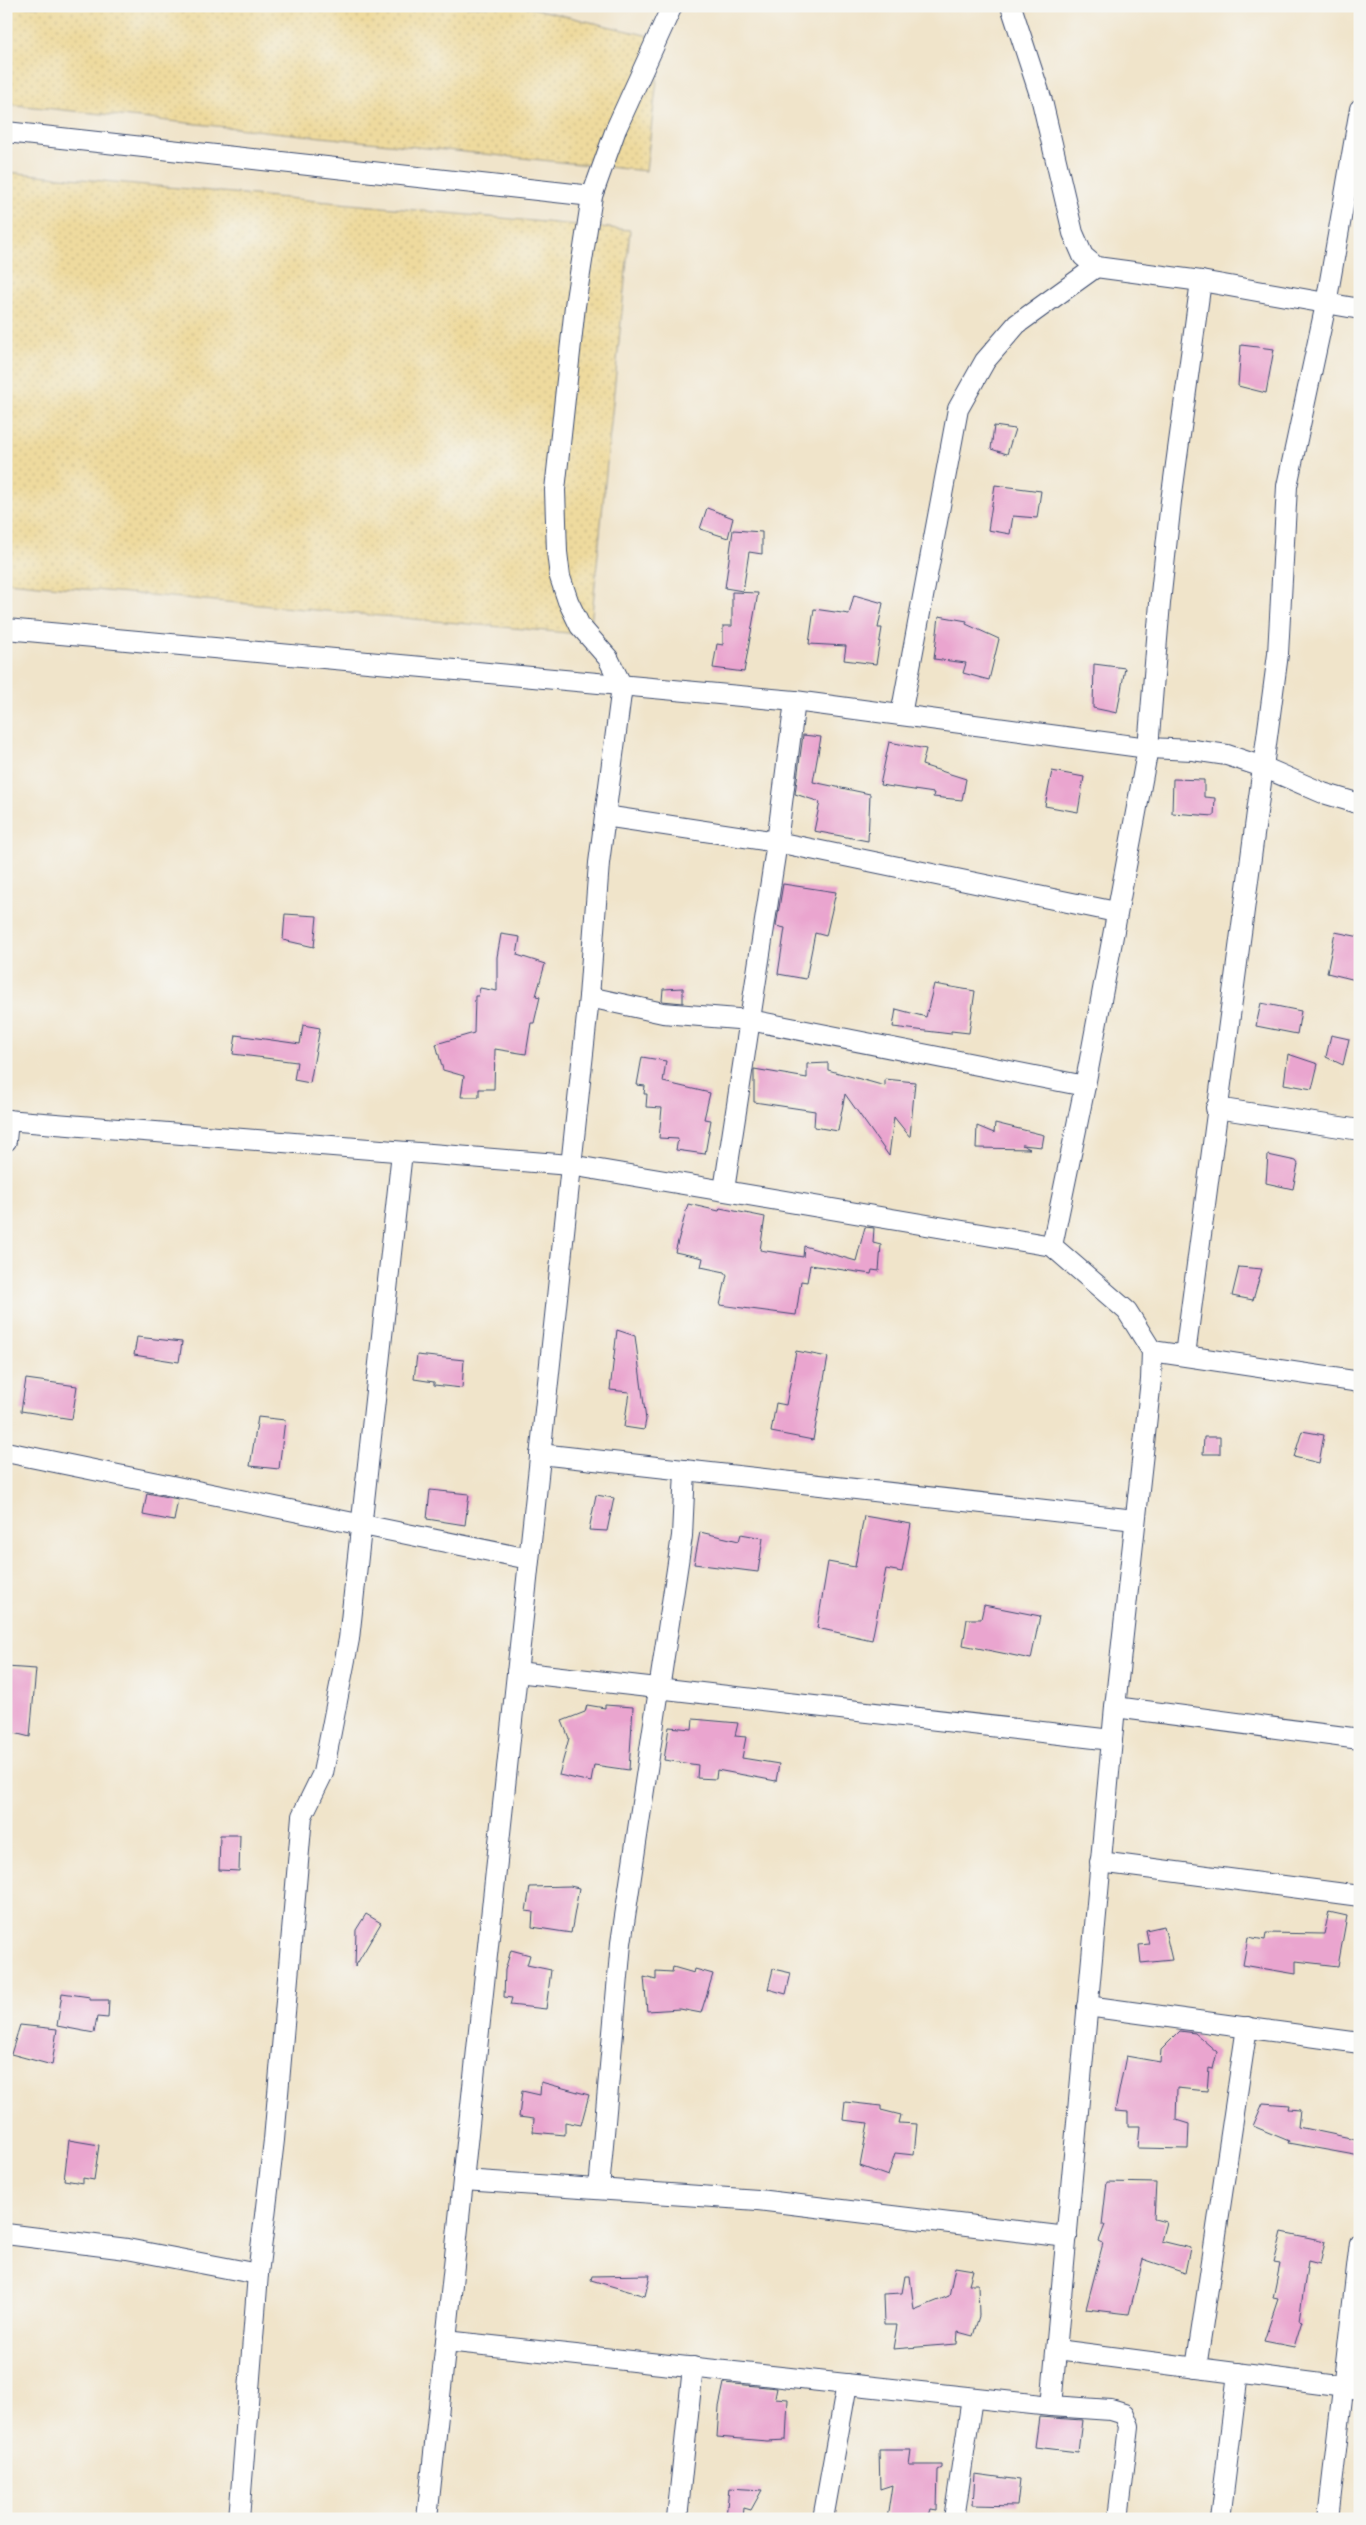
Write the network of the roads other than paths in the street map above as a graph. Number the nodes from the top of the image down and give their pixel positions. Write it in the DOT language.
graph roads {
  1 [pos="672,6"];
  2 [pos="1011,6"];
  3 [pos="1360,109"];
  4 [pos="6,132"];
  5 [pos="592,196"];
  6 [pos="1096,267"];
  7 [pos="1201,281"];
  8 [pos="1326,304"];
  9 [pos="1360,309"];
  10 [pos="6,629"];
  11 [pos="622,686"];
  12 [pos="795,701"];
  13 [pos="900,715"];
  14 [pos="1148,748"];
  15 [pos="1263,766"];
  16 [pos="1360,804"];
  17 [pos="605,816"];
  18 [pos="777,842"];
  19 [pos="1116,912"];
  20 [pos="588,997"];
  21 [pos="750,1020"];
  22 [pos="1085,1086"];
  23 [pos="1216,1108"];
  24 [pos="7,1120"];
  25 [pos="1360,1130"];
  26 [pos="6,1141"];
  27 [pos="402,1152"];
  28 [pos="570,1165"];
  29 [pos="724,1190"];
  30 [pos="1052,1246"];
  31 [pos="1152,1351"];
  32 [pos="1185,1355"];
  33 [pos="1360,1382"];
  34 [pos="6,1452"];
  35 [pos="540,1454"];
  36 [pos="685,1470"];
  37 [pos="1136,1520"];
  38 [pos="361,1523"];
  39 [pos="529,1558"];
  40 [pos="517,1672"];
  41 [pos="660,1688"];
  42 [pos="1115,1707"];
  43 [pos="1360,1739"];
  44 [pos="1112,1740"];
  45 [pos="1100,1862"];
  46 [pos="1360,1896"];
  47 [pos="1087,2006"];
  48 [pos="1247,2027"];
  49 [pos="1360,2042"];
  50 [pos="463,2180"];
  51 [pos="599,2189"];
  52 [pos="6,2234"];
  53 [pos="1067,2237"];
  54 [pos="1360,2242"];
  55 [pos="258,2274"];
  56 [pos="446,2341"];
  57 [pos="1057,2350"];
  58 [pos="693,2368"];
  59 [pos="1196,2368"];
  60 [pos="1238,2373"];
  61 [pos="847,2384"];
  62 [pos="1351,2388"];
  63 [pos="972,2398"];
  64 [pos="1052,2406"];
  65 [pos="239,2519"];
  66 [pos="427,2519"];
  67 [pos="677,2519"];
  68 [pos="823,2519"];
  69 [pos="954,2519"];
  70 [pos="1118,2519"];
  71 [pos="1220,2519"];
  72 [pos="1328,2519"];
  1 -- 5 [label="street"];
  2 -- 6 [label="street"];
  3 -- 8 [label="street"];
  4 -- 5 [label="street"];
  5 -- 11 [label="street"];
  6 -- 7 [label="street"];
  6 -- 13 [label="street"];
  7 -- 8 [label="street"];
  7 -- 14 [label="street"];
  8 -- 9 [label="street"];
  8 -- 15 [label="street"];
  10 -- 11 [label="street"];
  11 -- 12 [label="street"];
  11 -- 17 [label="street"];
  12 -- 13 [label="street"];
  12 -- 18 [label="street"];
  13 -- 14 [label="street"];
  14 -- 15 [label="street"];
  14 -- 19 [label="street"];
  15 -- 16 [label="street"];
  15 -- 23 [label="street"];
  17 -- 18 [label="street"];
  17 -- 20 [label="street"];
  18 -- 19 [label="street"];
  18 -- 21 [label="street"];
  19 -- 22 [label="street"];
  20 -- 21 [label="street"];
  20 -- 28 [label="street"];
  21 -- 22 [label="street"];
  21 -- 29 [label="street"];
  22 -- 30 [label="street"];
  23 -- 25 [label="street"];
  23 -- 32 [label="street"];
  24 -- 26 [label="street"];
  24 -- 27 [label="street"];
  27 -- 28 [label="street"];
  27 -- 38 [label="street"];
  28 -- 29 [label="street"];
  28 -- 35 [label="street"];
  29 -- 30 [label="street"];
  30 -- 31 [label="street"];
  31 -- 32 [label="street"];
  31 -- 37 [label="street"];
  32 -- 33 [label="street"];
  34 -- 38 [label="street"];
  35 -- 36 [label="street"];
  35 -- 39 [label="street"];
  36 -- 37 [label="street"];
  36 -- 41 [label="street"];
  37 -- 42 [label="street"];
  38 -- 39 [label="street"];
  38 -- 55 [label="street"];
  39 -- 40 [label="street"];
  40 -- 41 [label="street"];
  40 -- 50 [label="street"];
  41 -- 44 [label="street"];
  41 -- 51 [label="street"];
  42 -- 43 [label="street"];
  42 -- 44 [label="street"];
  44 -- 45 [label="street"];
  45 -- 46 [label="street"];
  45 -- 47 [label="street"];
  47 -- 48 [label="street"];
  47 -- 53 [label="street"];
  48 -- 49 [label="street"];
  48 -- 59 [label="street"];
  50 -- 51 [label="street"];
  50 -- 56 [label="street"];
  51 -- 53 [label="street"];
  52 -- 55 [label="street"];
  53 -- 57 [label="street"];
  54 -- 62 [label="street"];
  55 -- 65 [label="street"];
  56 -- 58 [label="street"];
  56 -- 66 [label="street"];
  57 -- 59 [label="street"];
  57 -- 64 [label="street"];
  58 -- 61 [label="street"];
  58 -- 67 [label="street"];
  59 -- 60 [label="street"];
  60 -- 62 [label="street"];
  60 -- 71 [label="street"];
  61 -- 63 [label="street"];
  61 -- 68 [label="street"];
  62 -- 72 [label="street"];
  63 -- 64 [label="street"];
  63 -- 69 [label="street"];
  64 -- 70 [label="street"];
}
